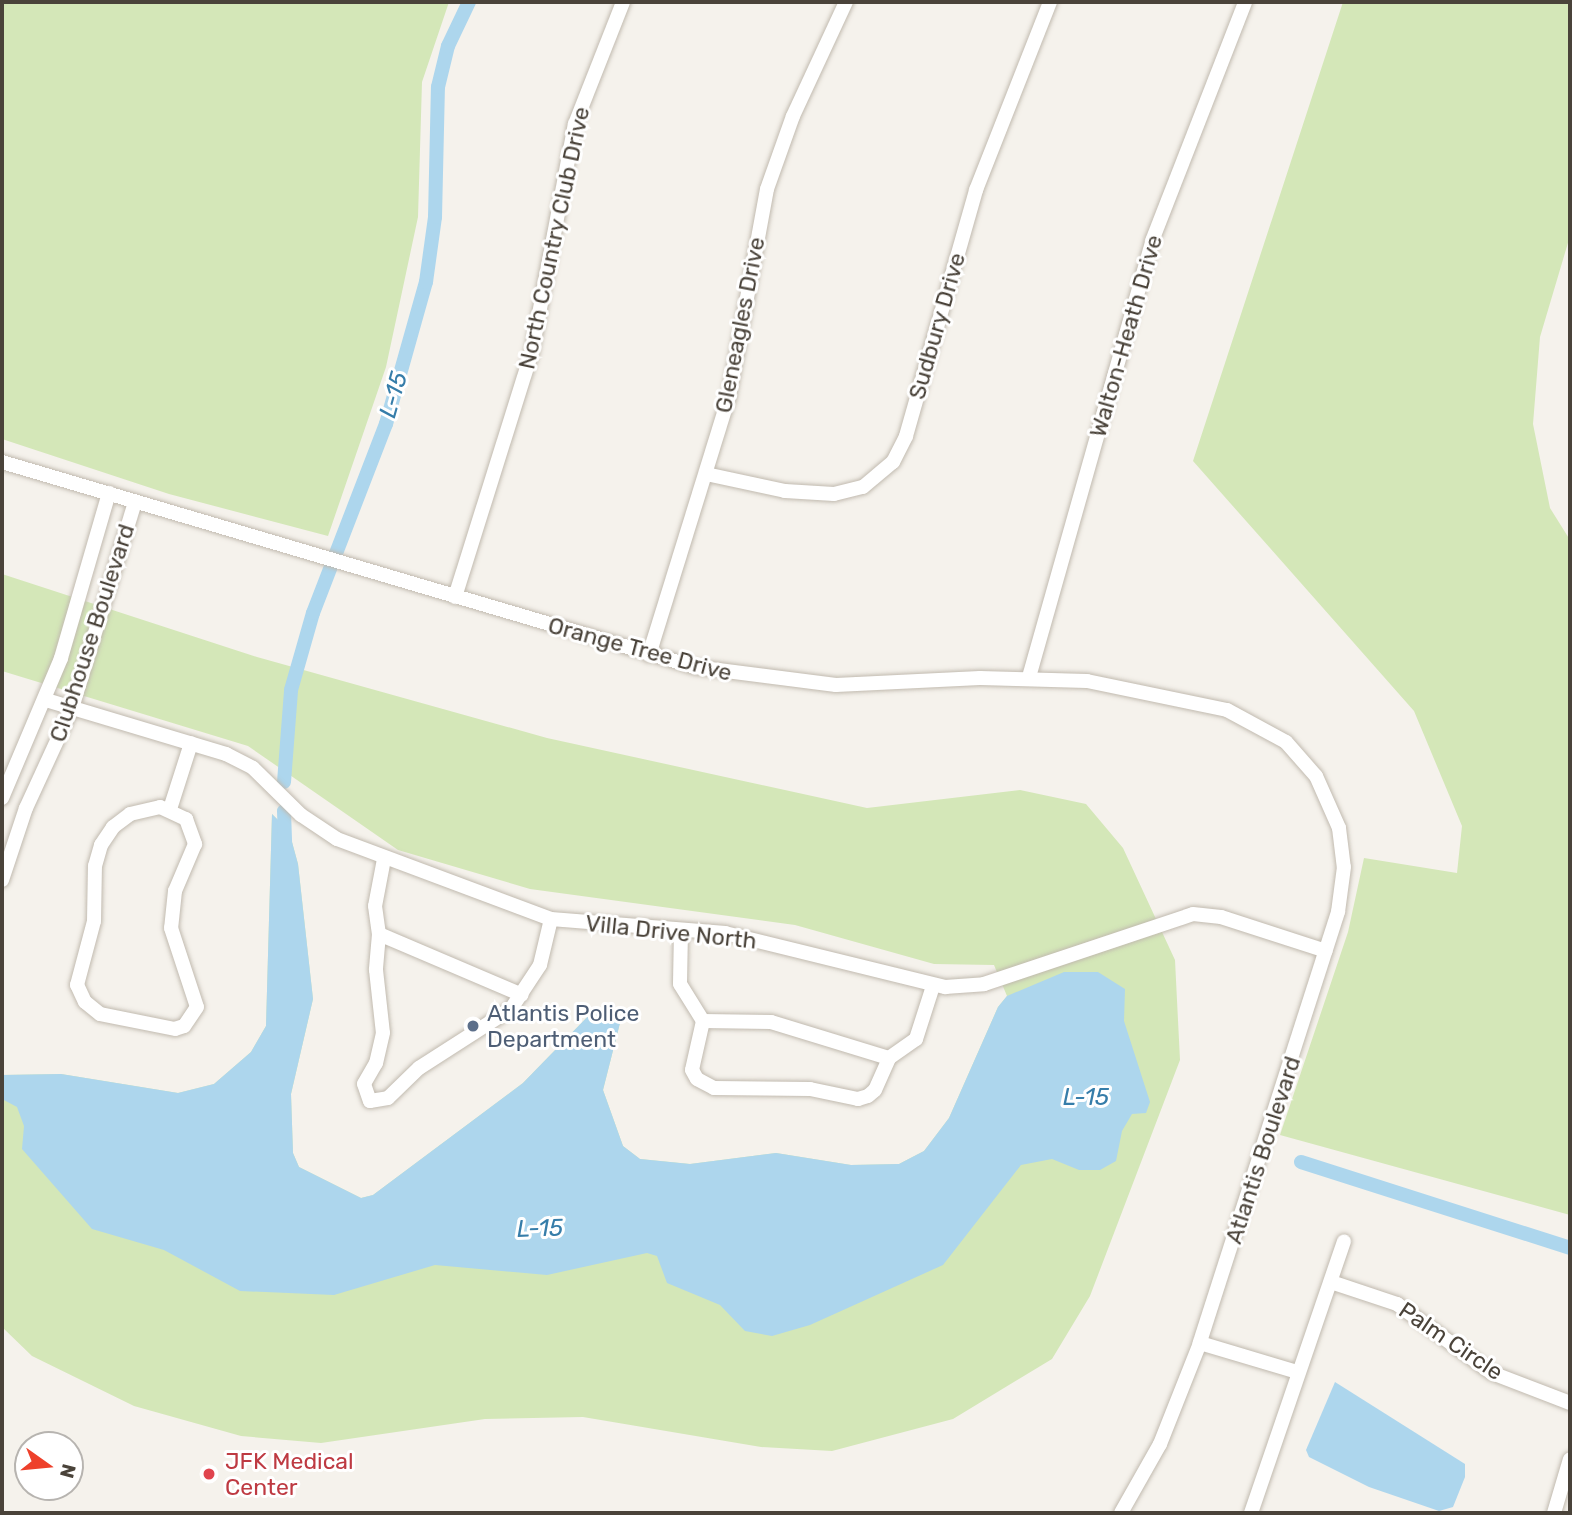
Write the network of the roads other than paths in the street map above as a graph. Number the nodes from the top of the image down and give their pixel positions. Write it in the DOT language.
graph roads {
  1 [pos="623,2"];
  2 [pos="846,2"];
  3 [pos="1050,2"];
  4 [pos="1245,2"];
  5 [pos="2,462"];
  6 [pos="705,474"];
  7 [pos="109,493"];
  8 [pos="135,502"];
  9 [pos="455,597"];
  10 [pos="649,655"];
  11 [pos="1029,677"];
  12 [pos="46,700"];
  13 [pos="72,708"];
  14 [pos="191,743"];
  15 [pos="1317,776"];
  16 [pos="2,798"];
  17 [pos="26,807"];
  18 [pos="170,809"];
  19 [pos="384,859"];
  20 [pos="2,880"];
  21 [pos="551,919"];
  22 [pos="681,932"];
  23 [pos="379,934"];
  24 [pos="1326,951"];
  25 [pos="933,986"];
  26 [pos="522,995"];
  27 [pos="704,1021"];
  28 [pos="890,1058"];
  29 [pos="1344,1241"];
  30 [pos="1331,1282"];
  31 [pos="1200,1343"];
  32 [pos="1297,1372"];
  33 [pos="1570,1403"];
  34 [pos="1570,1459"];
  35 [pos="1121,1513"];
  36 [pos="1251,1513"];
  37 [pos="1554,1513"];
  1 -- 9 [label="street, North Country Club Drive"];
  2 -- 6 [label="street, Gleneagles Drive"];
  3 -- 6 [label="street, Sudbury Drive"];
  4 -- 11 [label="street, Walton-Heath Drive"];
  5 -- 7 [label="street, Orange Tree Drive"];
  6 -- 10 [label="street, Gleneagles Drive"];
  7 -- 8 [label="street, Orange Tree Drive"];
  7 -- 12 [label="street, Clubhouse Boulevard"];
  8 -- 9 [label="street, Orange Tree Drive"];
  8 -- 13 [label="street, Clubhouse Boulevard"];
  9 -- 10 [label="street, Orange Tree Drive"];
  10 -- 11 [label="street, Orange Tree Drive"];
  11 -- 15 [label="street, Orange Tree Drive"];
  12 -- 13 [label="street, Villa Drive North"];
  12 -- 16 [label="street, Clubhouse Boulevard"];
  13 -- 14 [label="street, Villa Drive North"];
  13 -- 17 [label="street, Clubhouse Boulevard"];
  14 -- 18 [label="street"];
  14 -- 19 [label="street, Villa Drive North"];
  15 -- 24 [label="street, Atlantis Boulevard"];
  16 -- 17 [label="street"];
  17 -- 20 [label="street, Clubhouse Boulevard"];
  18 -- 18 [label="street"];
  19 -- 21 [label="street, Villa Drive North"];
  19 -- 23 [label="street"];
  21 -- 22 [label="street, Villa Drive North"];
  21 -- 26 [label="street"];
  22 -- 25 [label="street, Villa Drive North"];
  22 -- 27 [label="street"];
  23 -- 26 [label="street"];
  23 -- 26 [label="street"];
  24 -- 25 [label="street, Villa Drive North"];
  24 -- 31 [label="street, Atlantis Boulevard"];
  25 -- 28 [label="street"];
  27 -- 28 [label="street"];
  27 -- 28 [label="street"];
  29 -- 30 [label="street"];
  30 -- 32 [label="street"];
  30 -- 33 [label="street, Palm Circle"];
  31 -- 32 [label="street"];
  31 -- 35 [label="street, Atlantis Boulevard"];
  32 -- 36 [label="street"];
  34 -- 37 [label="street"];
}
